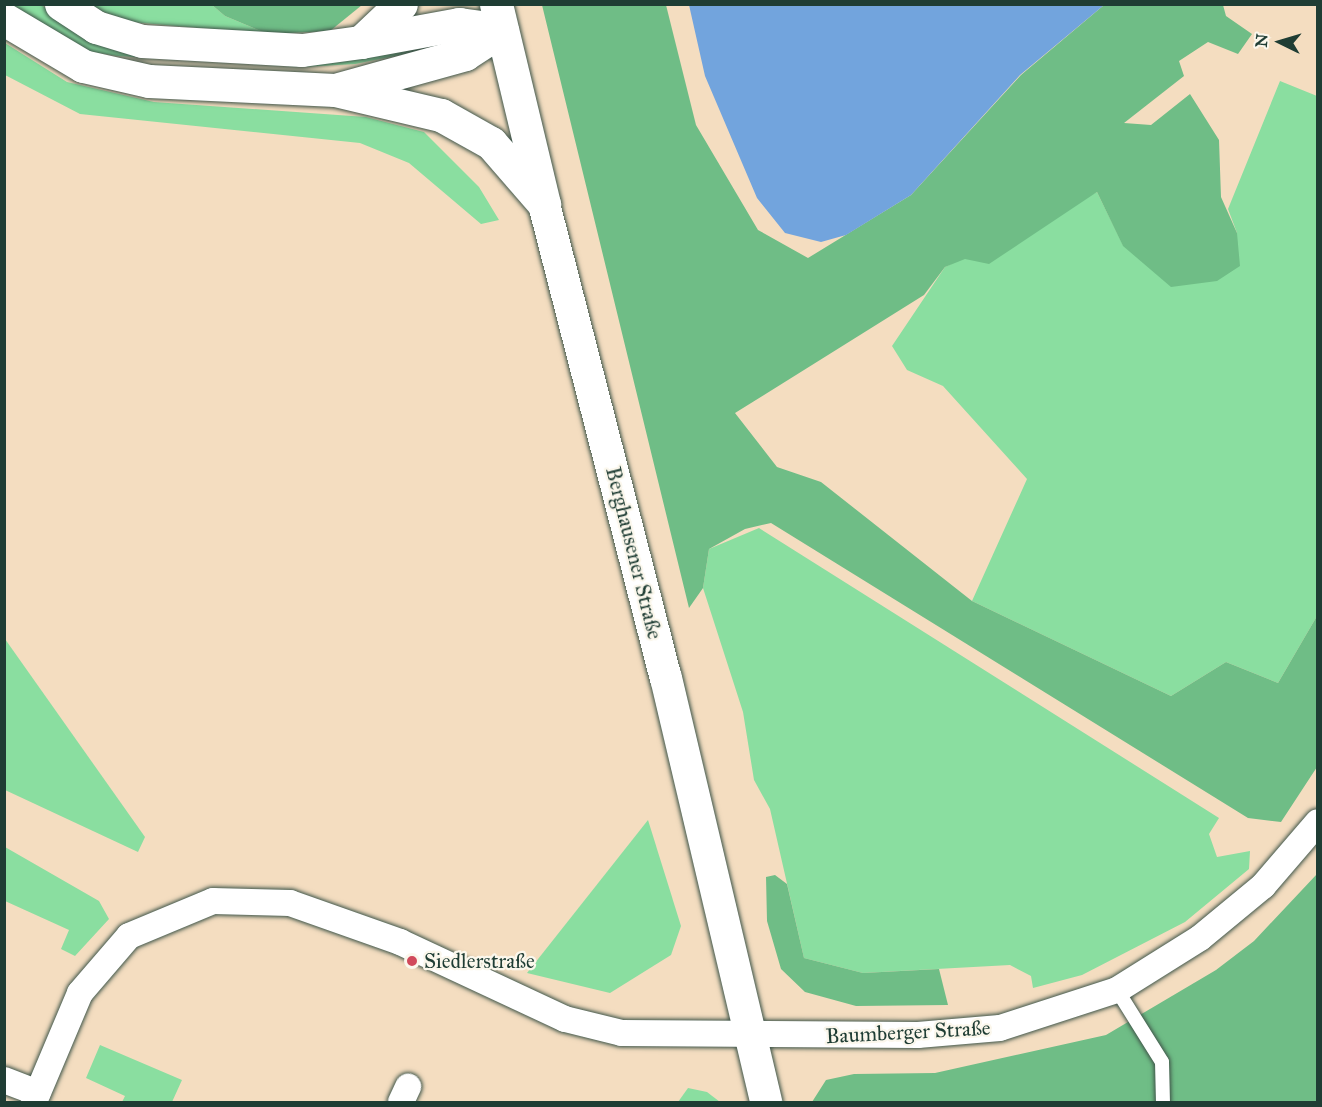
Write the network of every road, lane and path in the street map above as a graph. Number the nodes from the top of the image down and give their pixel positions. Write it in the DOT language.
graph roads {
  1 [pos="61,4"];
  2 [pos="401,4"];
  3 [pos="499,17"];
  4 [pos="4,19"];
  5 [pos="361,42"];
  6 [pos="334,90"];
  7 [pos="544,204"];
  8 [pos="1317,822"];
  9 [pos="1117,990"];
  10 [pos="753,1037"];
  11 [pos="4,1080"];
  12 [pos="36,1098"];
  13 [pos="766,1102"];
  14 [pos="1163,1102"];
  1 -- 5 [label="main road"];
  2 -- 5 [label="main road"];
  3 -- 5 [label="main road"];
  3 -- 6 [label="main road"];
  3 -- 7 [label="main road, Berghausener Straße"];
  4 -- 6 [label="main road"];
  6 -- 7 [label="main road"];
  7 -- 10 [label="street, Berghausener Straße"];
  8 -- 9 [label="street, Baumberger Straße"];
  9 -- 10 [label="street, Baumberger Straße"];
  9 -- 14 [label="lane"];
  10 -- 12 [label="street, Baumberger Straße"];
  10 -- 13 [label="street, Berghausener Straße"];
  11 -- 12 [label="street"];
}
